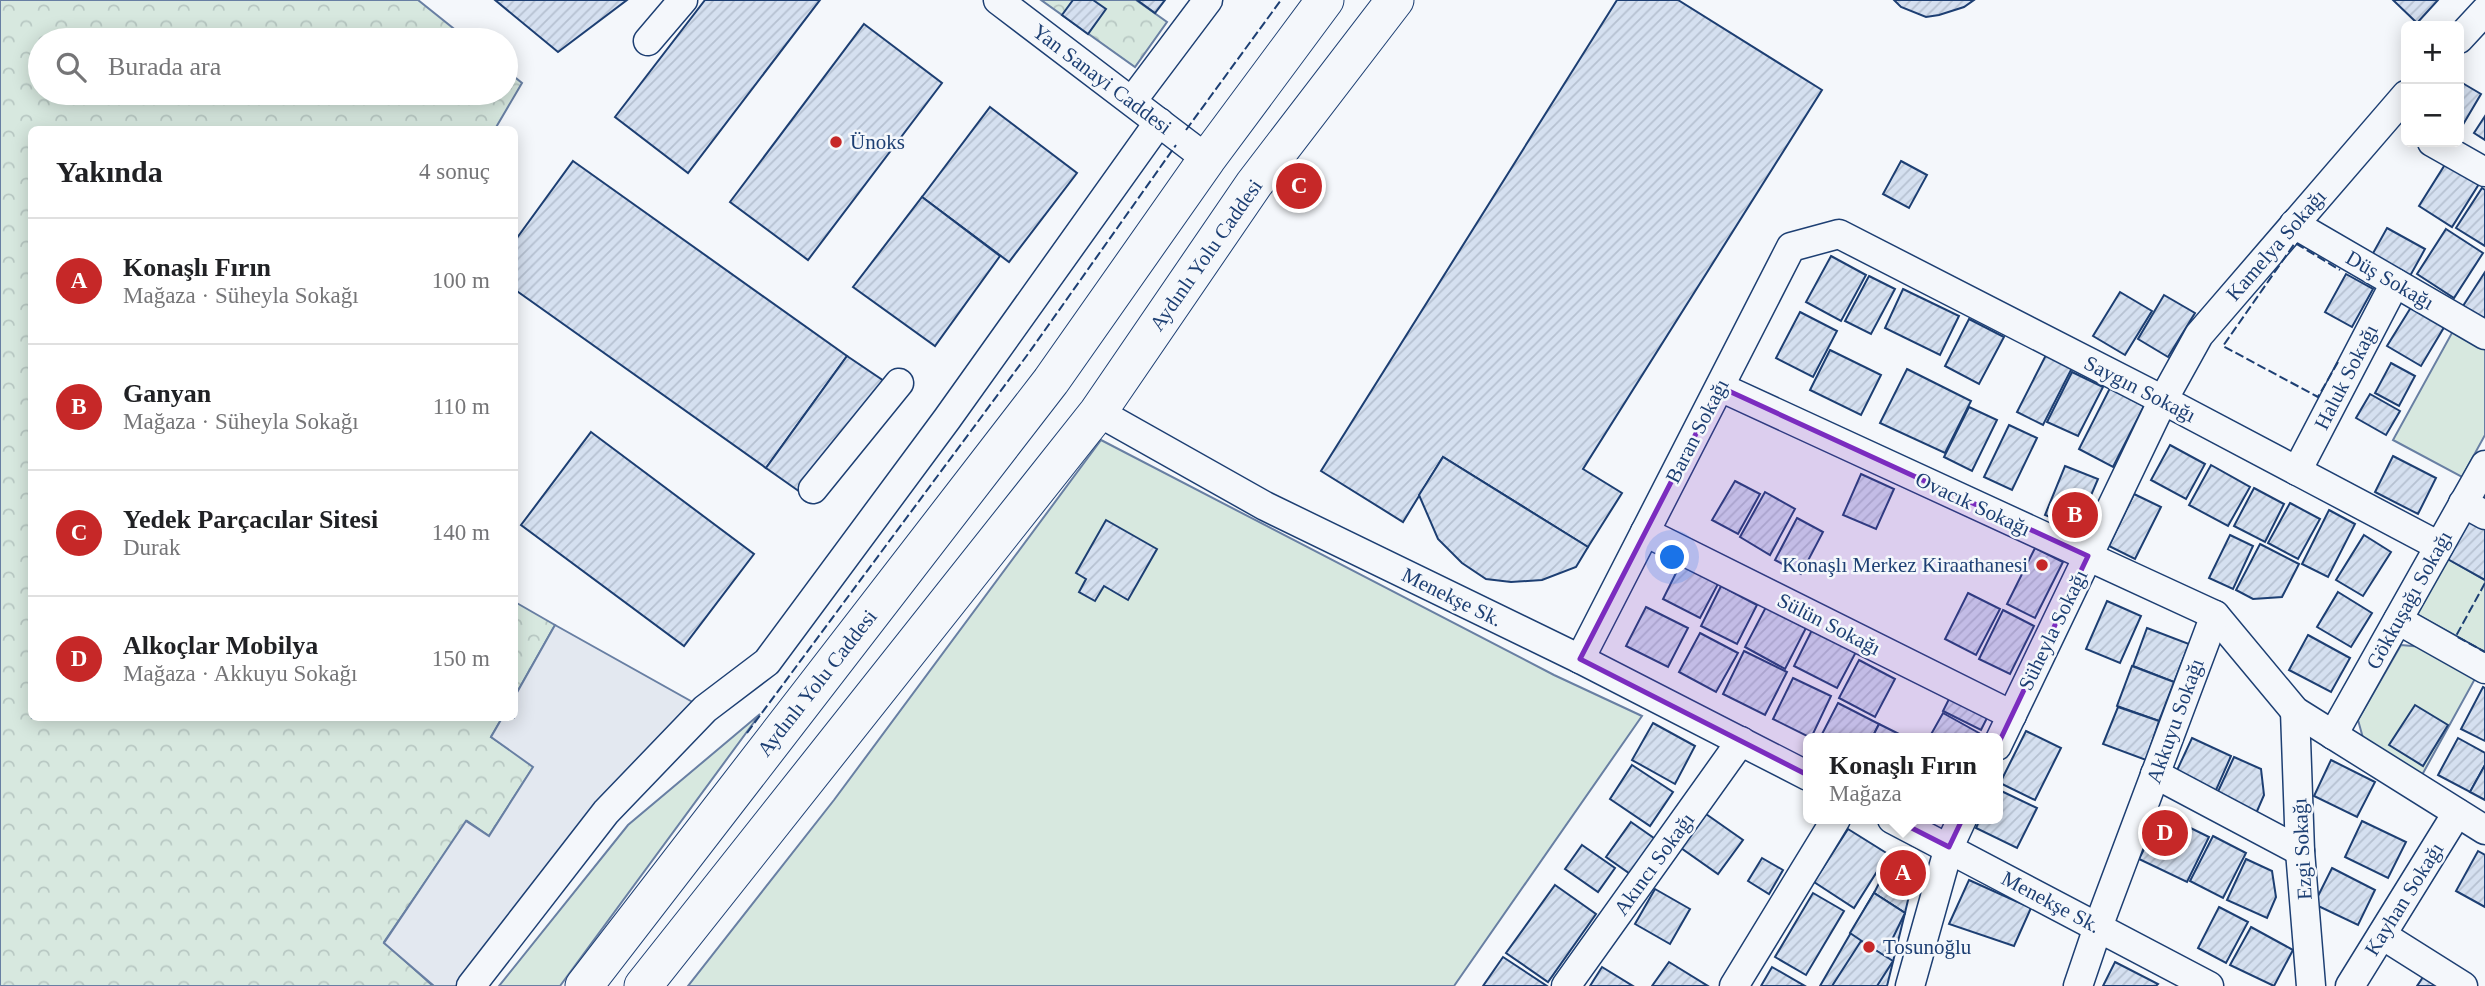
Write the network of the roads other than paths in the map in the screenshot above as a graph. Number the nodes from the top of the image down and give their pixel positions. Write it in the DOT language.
graph roads {
  1 [pos="683,0"];
  2 [pos="998,0"];
  3 [pos="1208,0"];
  4 [pos="1325,0"];
  5 [pos="1395,0"];
  6 [pos="2485,11"];
  7 [pos="2464,34"];
  8 [pos="648,41"];
  9 [pos="1132,101"];
  10 [pos="1159,122"];
  11 [pos="2397,122"];
  12 [pos="2441,147"];
  13 [pos="1207,159"];
  14 [pos="2485,172"];
  15 [pos="2294,224"];
  16 [pos="1839,234"];
  17 [pos="2395,283"];
  18 [pos="2485,335"];
  19 [pos="1051,380"];
  20 [pos="899,383"];
  21 [pos="1720,387"];
  22 [pos="2163,400"];
  23 [pos="1098,412"];
  24 [pos="2485,465"];
  25 [pos="2297,471"];
  26 [pos="813,489"];
  27 [pos="2474,509"];
  28 [pos="1646,532"];
  29 [pos="2439,546"];
  30 [pos="2088,556"];
  31 [pos="2215,615"];
  32 [pos="2398,620"];
  33 [pos="1580,659"];
  34 [pos="2485,669"];
  35 [pos="2295,711"];
  36 [pos="2012,715"];
  37 [pos="2003,734"];
  38 [pos="2333,735"];
  39 [pos="1741,741"];
  40 [pos="1803,773"];
  41 [pos="2155,774"];
  42 [pos="2457,813"];
  43 [pos="1833,824"];
  44 [pos="1902,824"];
  45 [pos="1960,824"];
  46 [pos="2485,830"];
  47 [pos="1949,848"];
  48 [pos="2300,851"];
  49 [pos="2098,927"];
  50 [pos="2382,935"];
  51 [pos="471,986"];
  52 [pos="584,986"];
  53 [pos="643,986"];
  54 [pos="1566,986"];
  55 [pos="1734,986"];
  56 [pos="1910,986"];
  57 [pos="2078,986"];
  58 [pos="2210,986"];
  59 [pos="2311,986"];
  60 [pos="2350,986"];
  61 [pos="2463,986"];
  1 -- 8 [label="street"];
  2 -- 9 [label="street, Yan Sanayi Caddesi"];
  3 -- 9 [label="street"];
  4 -- 13 [label="main road, Aydınlı Yolu Caddesi"];
  5 -- 23 [label="main road, Aydınlı Yolu Caddesi"];
  6 -- 7 [label="street"];
  9 -- 10 [label="street, Yan Sanayi Caddesi"];
  10 -- 13 [label="street, Yan Sanayi Caddesi"];
  10 -- 51 [label="street"];
  11 -- 15 [label="street, Kamelya Sokağı"];
  12 -- 14 [label="street"];
  13 -- 19 [label="main road, Aydınlı Yolu Caddesi"];
  15 -- 17 [label="street, Düş Sokağı"];
  15 -- 22 [label="street, Kamelya Sokağı"];
  16 -- 21 [label="street, Baran Sokağı"];
  16 -- 22 [label="street, Saygın Sokağı"];
  17 -- 18 [label="street, Düş Sokağı"];
  17 -- 25 [label="street, Haluk Sokağı"];
  19 -- 23 [label="main road"];
  19 -- 52 [label="main road, Aydınlı Yolu Caddesi"];
  20 -- 26 [label="street"];
  21 -- 28 [label="street, Baran Sokağı"];
  21 -- 30 [label="street, Ovacık Sokağı"];
  22 -- 25 [label="street, Saygın Sokağı"];
  22 -- 30 [label="street, Süheyla Sokağı"];
  23 -- 33 [label="street, Menekşe Sk."];
  23 -- 53 [label="main road, Aydınlı Yolu Caddesi"];
  24 -- 27 [label="street, Gökkuşağı Sokağı"];
  25 -- 29 [label="street, Saygın Sokağı"];
  27 -- 29 [label="street, Gökkuşağı Sokağı"];
  28 -- 33 [label="street, Baran Sokağı"];
  28 -- 36 [label="street, Sülün Sokağı"];
  29 -- 32 [label="street, Gökkuşağı Sokağı"];
  30 -- 31 [label="street, Ovacık Sokağı"];
  30 -- 36 [label="street, Süheyla Sokağı"];
  31 -- 35 [label="street, Ovacık Sokağı"];
  31 -- 41 [label="street, Akkuyu Sokağı"];
  32 -- 34 [label="street"];
  32 -- 38 [label="street, Gökkuşağı Sokağı"];
  33 -- 39 [label="street, Menekşe Sk."];
  35 -- 38 [label="street, Ovacık Sokağı"];
  35 -- 48 [label="street, Ezgi Sokağı"];
  36 -- 37 [label="street, Süheyla Sokağı"];
  38 -- 42 [label="street, Ovacık Sokağı"];
  39 -- 40 [label="street, Menekşe Sk."];
  39 -- 54 [label="street, Akıncı Sokağı"];
  41 -- 48 [label="street"];
  41 -- 49 [label="street, Akkuyu Sokağı"];
  42 -- 46 [label="street, Ovacık Sokağı"];
  42 -- 50 [label="street, Kayhan Sokağı"];
  43 -- 55 [label="street"];
  44 -- 47 [label="street, Menekşe Sk."];
  45 -- 47 [label="street"];
  47 -- 49 [label="street, Menekşe Sk."];
  47 -- 56 [label="street"];
  48 -- 59 [label="street, Ezgi Sokağı"];
  49 -- 57 [label="street, Akkuyu Sokağı"];
  49 -- 58 [label="street, Menekşe Sk."];
  50 -- 60 [label="street, Kayhan Sokağı"];
  50 -- 61 [label="street"];
}
